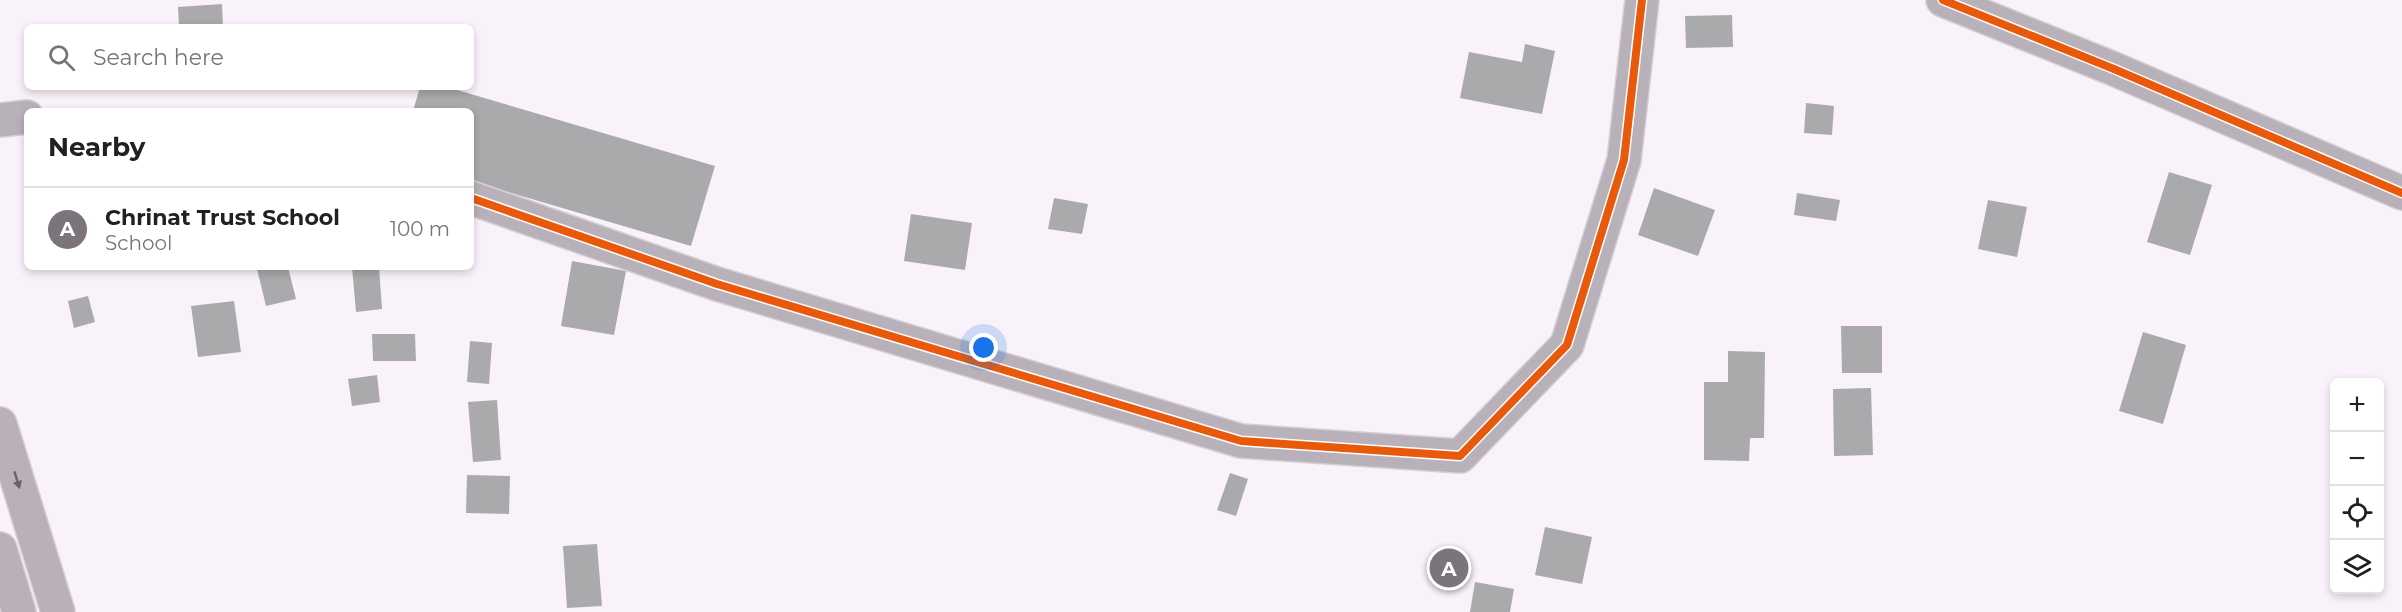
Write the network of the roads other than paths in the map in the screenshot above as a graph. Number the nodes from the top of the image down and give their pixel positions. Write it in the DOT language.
graph roads {
  1 [pos="1642,0"];
  2 [pos="1943,0"];
  3 [pos="24,117"];
  4 [pos="0,120"];
  5 [pos="2402,193"];
  6 [pos="474,199"];
  7 [pos="0,424"];
  8 [pos="0,549"];
  9 [pos="19,612"];
  10 [pos="58,612"];
  1 -- 6 [label="street"];
  2 -- 5 [label="street"];
  3 -- 4 [label="street"];
  7 -- 10 [label="highway, one-way"];
  8 -- 9 [label="highway"];
}
